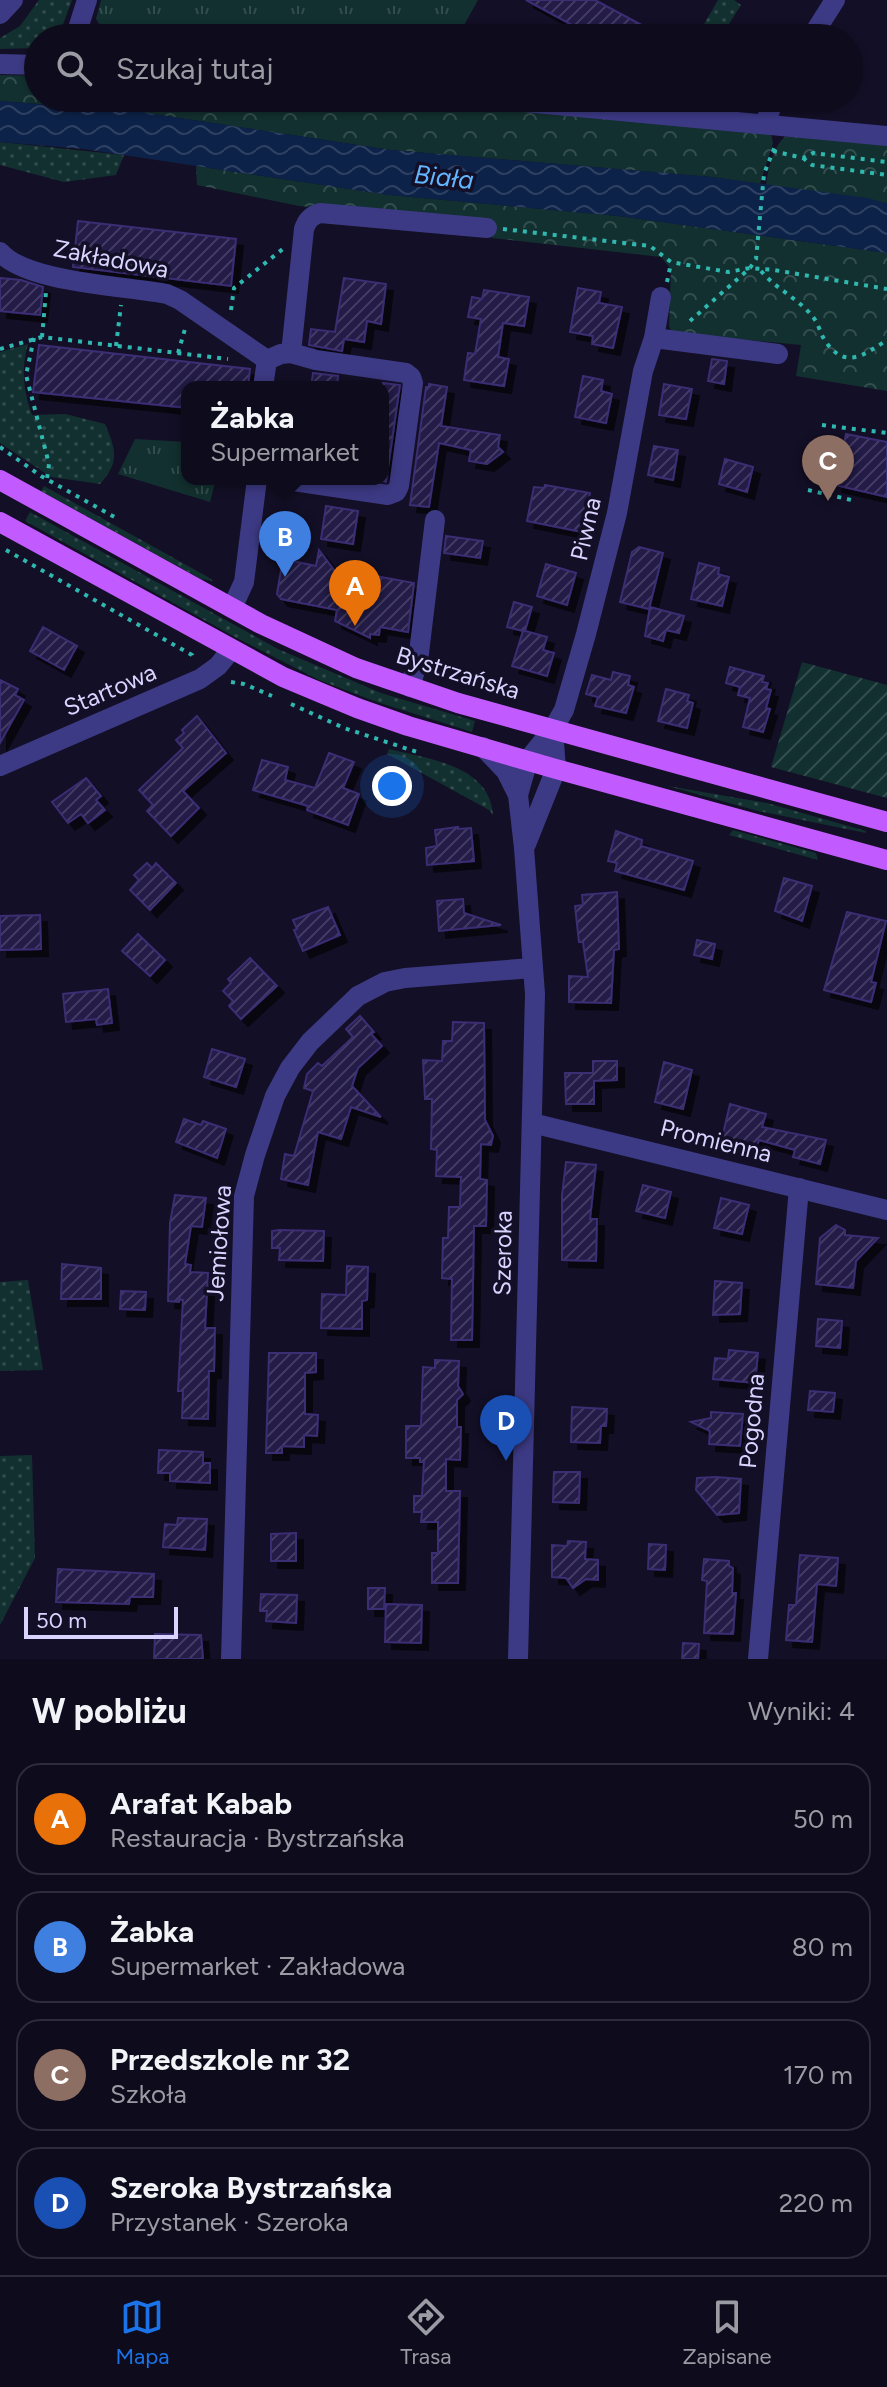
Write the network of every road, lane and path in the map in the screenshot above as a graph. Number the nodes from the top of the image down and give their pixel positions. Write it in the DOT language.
graph roads {
  1 [pos="13,0"];
  2 [pos="87,0"];
  3 [pos="835,0"];
  4 [pos="0,14"];
  5 [pos="79,24"];
  6 [pos="820,24"];
  7 [pos="0,64"];
  8 [pos="24,65"];
  9 [pos="605,112"];
  10 [pos="773,112"];
  11 [pos="771,131"];
  12 [pos="887,136"];
  13 [pos="773,151"];
  14 [pos="803,158"];
  15 [pos="887,162"];
  16 [pos="887,175"];
  17 [pos="487,228"];
  18 [pos="303,247"];
  19 [pos="0,252"];
  20 [pos="750,268"];
  21 [pos="761,271"];
  22 [pos="48,274"];
  23 [pos="123,288"];
  24 [pos="887,289"];
  25 [pos="661,297"];
  26 [pos="231,313"];
  27 [pos="688,323"];
  28 [pos="42,337"];
  29 [pos="34,338"];
  30 [pos="654,338"];
  31 [pos="887,340"];
  32 [pos="116,346"];
  33 [pos="0,349"];
  34 [pos="291,353"];
  35 [pos="778,354"];
  36 [pos="240,360"];
  37 [pos="267,360"];
  38 [pos="264,381"];
  39 [pos="822,425"];
  40 [pos="887,433"];
  41 [pos="0,447"];
  42 [pos="47,479"];
  43 [pos="0,480"];
  44 [pos="256,485"];
  45 [pos="320,485"];
  46 [pos="808,490"];
  47 [pos="856,501"];
  48 [pos="435,520"];
  49 [pos="0,522"];
  50 [pos="128,526"];
  51 [pos="0,547"];
  52 [pos="232,608"];
  53 [pos="231,650"];
  54 [pos="189,669"];
  55 [pos="227,682"];
  56 [pos="410,687"];
  57 [pos="553,729"];
  58 [pos="483,747"];
  59 [pos="418,752"];
  60 [pos="528,760"];
  61 [pos="0,766"];
  62 [pos="556,769"];
  63 [pos="518,795"];
  64 [pos="887,822"];
  65 [pos="524,848"];
  66 [pos="887,860"];
  67 [pos="532,968"];
  68 [pos="532,1123"];
  69 [pos="799,1188"];
  70 [pos="887,1210"];
  71 [pos="231,1659"];
  72 [pos="518,1659"];
  73 [pos="758,1659"];
  1 -- 4 [label="street"];
  2 -- 5 [label="street"];
  3 -- 6 [label="street"];
  7 -- 8 [label="street"];
  9 -- 11 [label="street"];
  10 -- 11 [label="street"];
  11 -- 12 [label="street"];
  11 -- 13 [label="path"];
  13 -- 14 [label="path"];
  13 -- 20 [label="path"];
  14 -- 15 [label="path"];
  14 -- 16 [label="path"];
  17 -- 18 [label="street"];
  17 -- 20 [label="path"];
  18 -- 26 [label="path"];
  18 -- 34 [label="street"];
  19 -- 22 [label="street, Zakładowa"];
  20 -- 21 [label="path"];
  20 -- 27 [label="path"];
  21 -- 24 [label="path"];
  21 -- 31 [label="path"];
  22 -- 23 [label="street, Zakładowa"];
  22 -- 28 [label="path"];
  23 -- 32 [label="path"];
  23 -- 37 [label="street, Zakładowa"];
  25 -- 30 [label="street, Piwna"];
  28 -- 29 [label="path"];
  28 -- 32 [label="path"];
  29 -- 33 [label="path"];
  29 -- 42 [label="path"];
  30 -- 35 [label="street"];
  30 -- 57 [label="street, Piwna"];
  32 -- 36 [label="path"];
  34 -- 37 [label="street"];
  34 -- 45 [label="street"];
  37 -- 38 [label="street"];
  39 -- 40 [label="path"];
  41 -- 42 [label="path"];
  42 -- 50 [label="path"];
  43 -- 52 [label="main road, Bystrzańska"];
  44 -- 52 [label="street"];
  46 -- 47 [label="path"];
  48 -- 56 [label="street"];
  49 -- 53 [label="main road"];
  51 -- 54 [label="path"];
  52 -- 56 [label="main road, Bystrzańska"];
  53 -- 58 [label="main road"];
  53 -- 61 [label="street, Startowa"];
  55 -- 59 [label="path"];
  56 -- 57 [label="main road, Bystrzańska"];
  57 -- 60 [label="street, Szeroka"];
  57 -- 62 [label="street, Piwna"];
  57 -- 64 [label="main road, Bystrzańska"];
  58 -- 60 [label="main road"];
  58 -- 63 [label="street, Szeroka"];
  60 -- 62 [label="main road"];
  60 -- 63 [label="street, Szeroka"];
  62 -- 65 [label="street, Szeroka"];
  62 -- 66 [label="main road"];
  63 -- 65 [label="street, Szeroka"];
  65 -- 67 [label="street, Szeroka"];
  67 -- 68 [label="street, Szeroka"];
  67 -- 71 [label="street, Jemiołowa"];
  68 -- 69 [label="street, Promienna"];
  68 -- 72 [label="street, Szeroka"];
  69 -- 70 [label="street, Promienna"];
  69 -- 73 [label="street, Pogodna"];
}
